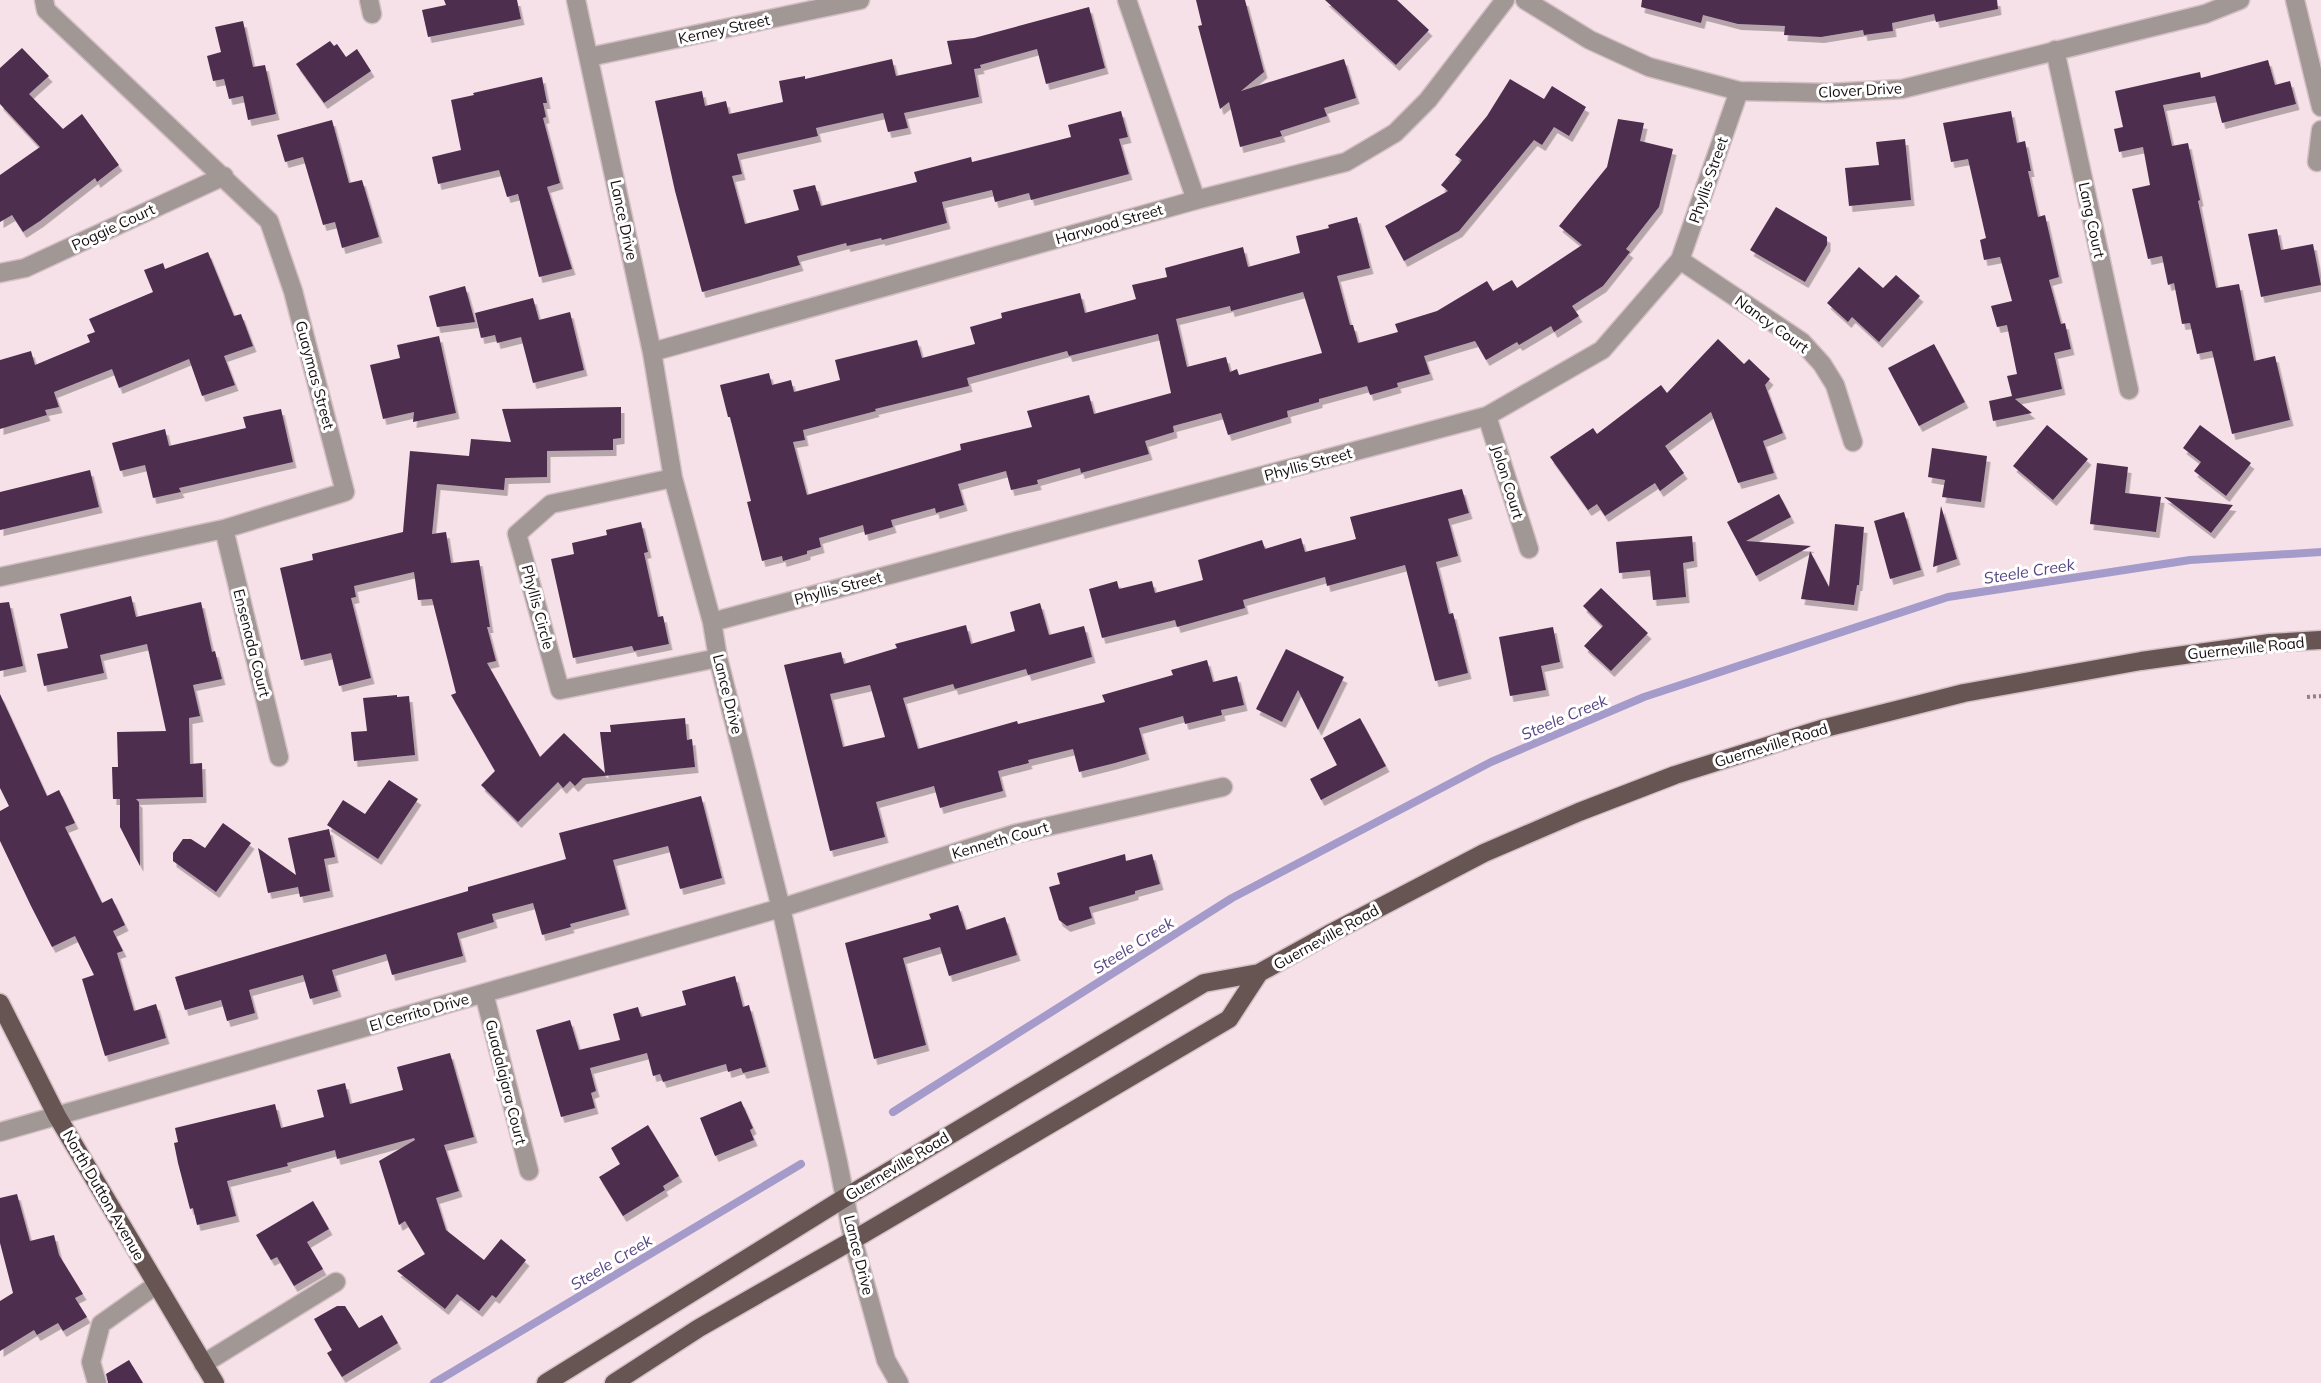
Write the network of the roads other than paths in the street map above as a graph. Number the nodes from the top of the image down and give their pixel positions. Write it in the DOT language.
graph roads {
  1 [pos="44,0"];
  2 [pos="576,0"];
  3 [pos="860,0"];
  4 [pos="1127,0"];
  5 [pos="1505,0"];
  6 [pos="1525,0"];
  7 [pos="2240,0"];
  8 [pos="2295,0"];
  9 [pos="2055,50"];
  10 [pos="589,57"];
  11 [pos="1739,91"];
  12 [pos="2321,107"];
  13 [pos="2321,130"];
  14 [pos="2317,162"];
  15 [pos="224,176"];
  16 [pos="1196,200"];
  17 [pos="1680,260"];
  18 [pos="0,273"];
  19 [pos="652,352"];
  20 [pos="2129,390"];
  21 [pos="1487,416"];
  22 [pos="1853,442"];
  23 [pos="673,478"];
  24 [pos="224,529"];
  25 [pos="1529,549"];
  26 [pos="0,577"];
  27 [pos="712,621"];
  28 [pos="2321,640"];
  29 [pos="718,658"];
  30 [pos="279,757"];
  31 [pos="1223,787"];
  32 [pos="781,908"];
  33 [pos="1260,974"];
  34 [pos="484,993"];
  35 [pos="0,1003"];
  36 [pos="57,1116"];
  37 [pos="0,1132"];
  38 [pos="529,1171"];
  39 [pos="846,1197"];
  40 [pos="854,1240"];
  41 [pos="336,1282"];
  42 [pos="156,1285"];
  43 [pos="203,1364"];
  44 [pos="97,1383"];
  45 [pos="215,1383"];
  46 [pos="546,1383"];
  47 [pos="614,1383"];
  48 [pos="899,1383"];
  1 -- 15 [label="street, Guaymas Street"];
  2 -- 10 [label="street, Lance Drive"];
  3 -- 10 [label="street, Kerney Street"];
  4 -- 16 [label="street"];
  5 -- 16 [label="street, Harwood Street"];
  6 -- 11 [label="street, Clover Drive"];
  7 -- 9 [label="street, Clover Drive"];
  8 -- 12 [label="street"];
  9 -- 11 [label="street, Clover Drive"];
  9 -- 20 [label="street, Lang Court"];
  10 -- 19 [label="street, Lance Drive"];
  11 -- 17 [label="street, Phyllis Street"];
  13 -- 14 [label="street"];
  15 -- 18 [label="street, Poggie Court"];
  15 -- 24 [label="street, Guaymas Street"];
  16 -- 19 [label="street, Harwood Street"];
  17 -- 21 [label="street, Phyllis Street"];
  17 -- 22 [label="street, Nancy Court"];
  19 -- 23 [label="street, Lance Drive"];
  21 -- 25 [label="street, Jolon Court"];
  21 -- 27 [label="street, Phyllis Street"];
  23 -- 27 [label="street, Lance Drive"];
  23 -- 29 [label="street, Phyllis Circle"];
  24 -- 26 [label="street, Guaymas Street"];
  24 -- 30 [label="street, Ensenada Court"];
  27 -- 29 [label="street, Lance Drive"];
  28 -- 33 [label="main road, Guerneville Road"];
  29 -- 32 [label="street, Lance Drive"];
  31 -- 32 [label="street, Kenneth Court"];
  32 -- 34 [label="street, El Cerrito Drive"];
  32 -- 39 [label="street, Lance Drive"];
  33 -- 39 [label="main road, Guerneville Road"];
  33 -- 40 [label="main road, Guerneville Road"];
  34 -- 36 [label="street, El Cerrito Drive"];
  34 -- 38 [label="street, Guadalajara Court"];
  35 -- 36 [label="main road, North Dutton Avenue"];
  36 -- 37 [label="street, El Cerrito Drive"];
  36 -- 42 [label="main road, North Dutton Avenue"];
  39 -- 40 [label="street, Lance Drive"];
  39 -- 46 [label="main road, Guerneville Road"];
  40 -- 47 [label="main road, Guerneville Road"];
  40 -- 48 [label="street, Lance Drive"];
  41 -- 43 [label="street"];
  42 -- 43 [label="main road, North Dutton Avenue"];
  42 -- 44 [label="street"];
  43 -- 45 [label="main road, North Dutton Avenue"];
}
